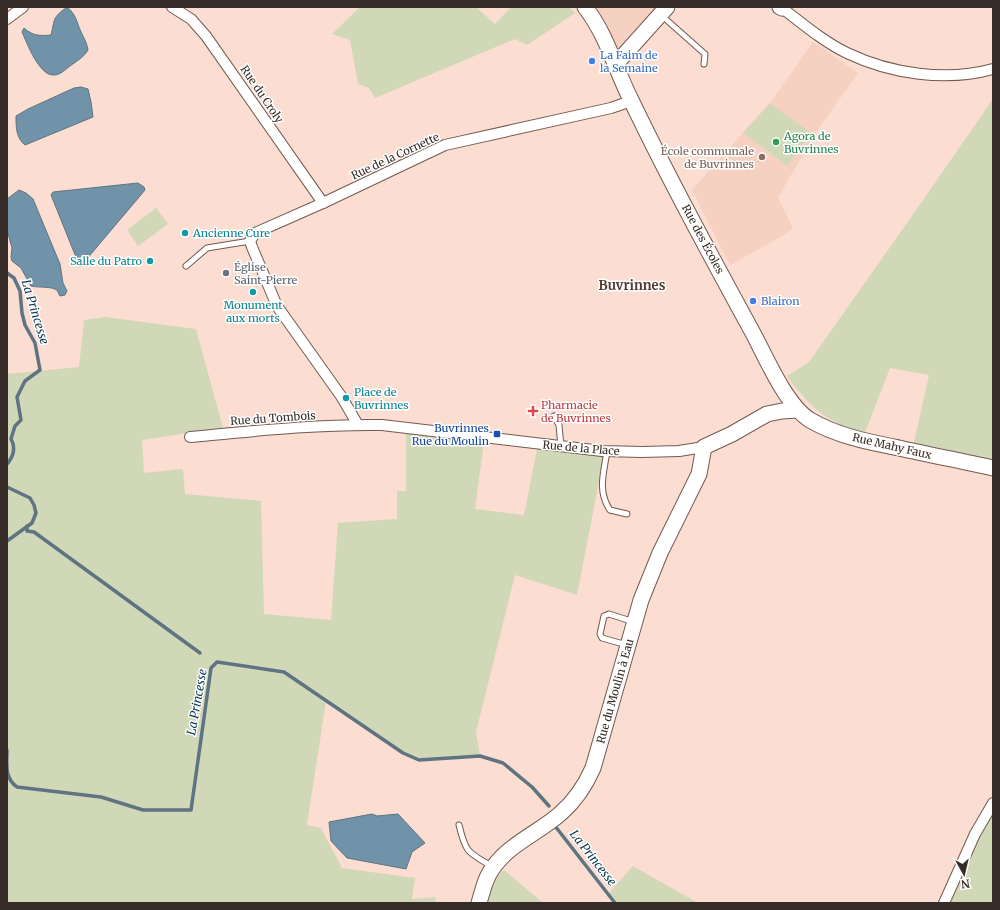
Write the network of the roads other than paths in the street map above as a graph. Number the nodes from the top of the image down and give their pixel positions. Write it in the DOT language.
graph roads {
  1 [pos="23,7"];
  2 [pos="172,7"];
  3 [pos="585,7"];
  4 [pos="782,7"];
  5 [pos="663,11"];
  6 [pos="7,19"];
  7 [pos="704,64"];
  8 [pos="615,65"];
  9 [pos="993,69"];
  10 [pos="631,101"];
  11 [pos="323,203"];
  12 [pos="250,240"];
  13 [pos="186,266"];
  14 [pos="797,410"];
  15 [pos="554,416"];
  16 [pos="358,424"];
  17 [pos="190,437"];
  18 [pos="561,447"];
  19 [pos="704,447"];
  20 [pos="607,451"];
  21 [pos="993,468"];
  22 [pos="627,514"];
  23 [pos="635,622"];
  24 [pos="628,646"];
  25 [pos="993,803"];
  26 [pos="460,825"];
  27 [pos="494,867"];
  28 [pos="480,903"];
  29 [pos="944,903"];
  1 -- 6 [label="street"];
  2 -- 11 [label="street, Rue du Croly"];
  3 -- 8 [label="street, Rue des Écoles"];
  4 -- 9 [label="street"];
  5 -- 7 [label="lane"];
  5 -- 8 [label="street"];
  8 -- 10 [label="street, Rue des Écoles"];
  10 -- 11 [label="street, Rue de la Cornette"];
  10 -- 14 [label="street, Rue des Écoles"];
  11 -- 12 [label="street, Rue de la Cornette"];
  12 -- 13 [label="lane"];
  12 -- 16 [label="street"];
  14 -- 19 [label="street, Rue de la Place"];
  14 -- 21 [label="street, Rue Mahy Faux"];
  15 -- 18 [label="lane"];
  16 -- 17 [label="street, Rue du Tombois"];
  16 -- 18 [label="street, Rue de la Place"];
  18 -- 20 [label="street, Rue de la Place"];
  19 -- 20 [label="street, Rue de la Place"];
  19 -- 23 [label="street, Rue du Moulin à Eau"];
  20 -- 22 [label="lane"];
  23 -- 24 [label="street, Rue du Moulin à Eau"];
  23 -- 24 [label="lane"];
  24 -- 27 [label="street, Rue du Moulin à Eau"];
  25 -- 29 [label="street"];
  26 -- 27 [label="lane"];
  27 -- 28 [label="street, Rue du Moulin à Eau"];
}
